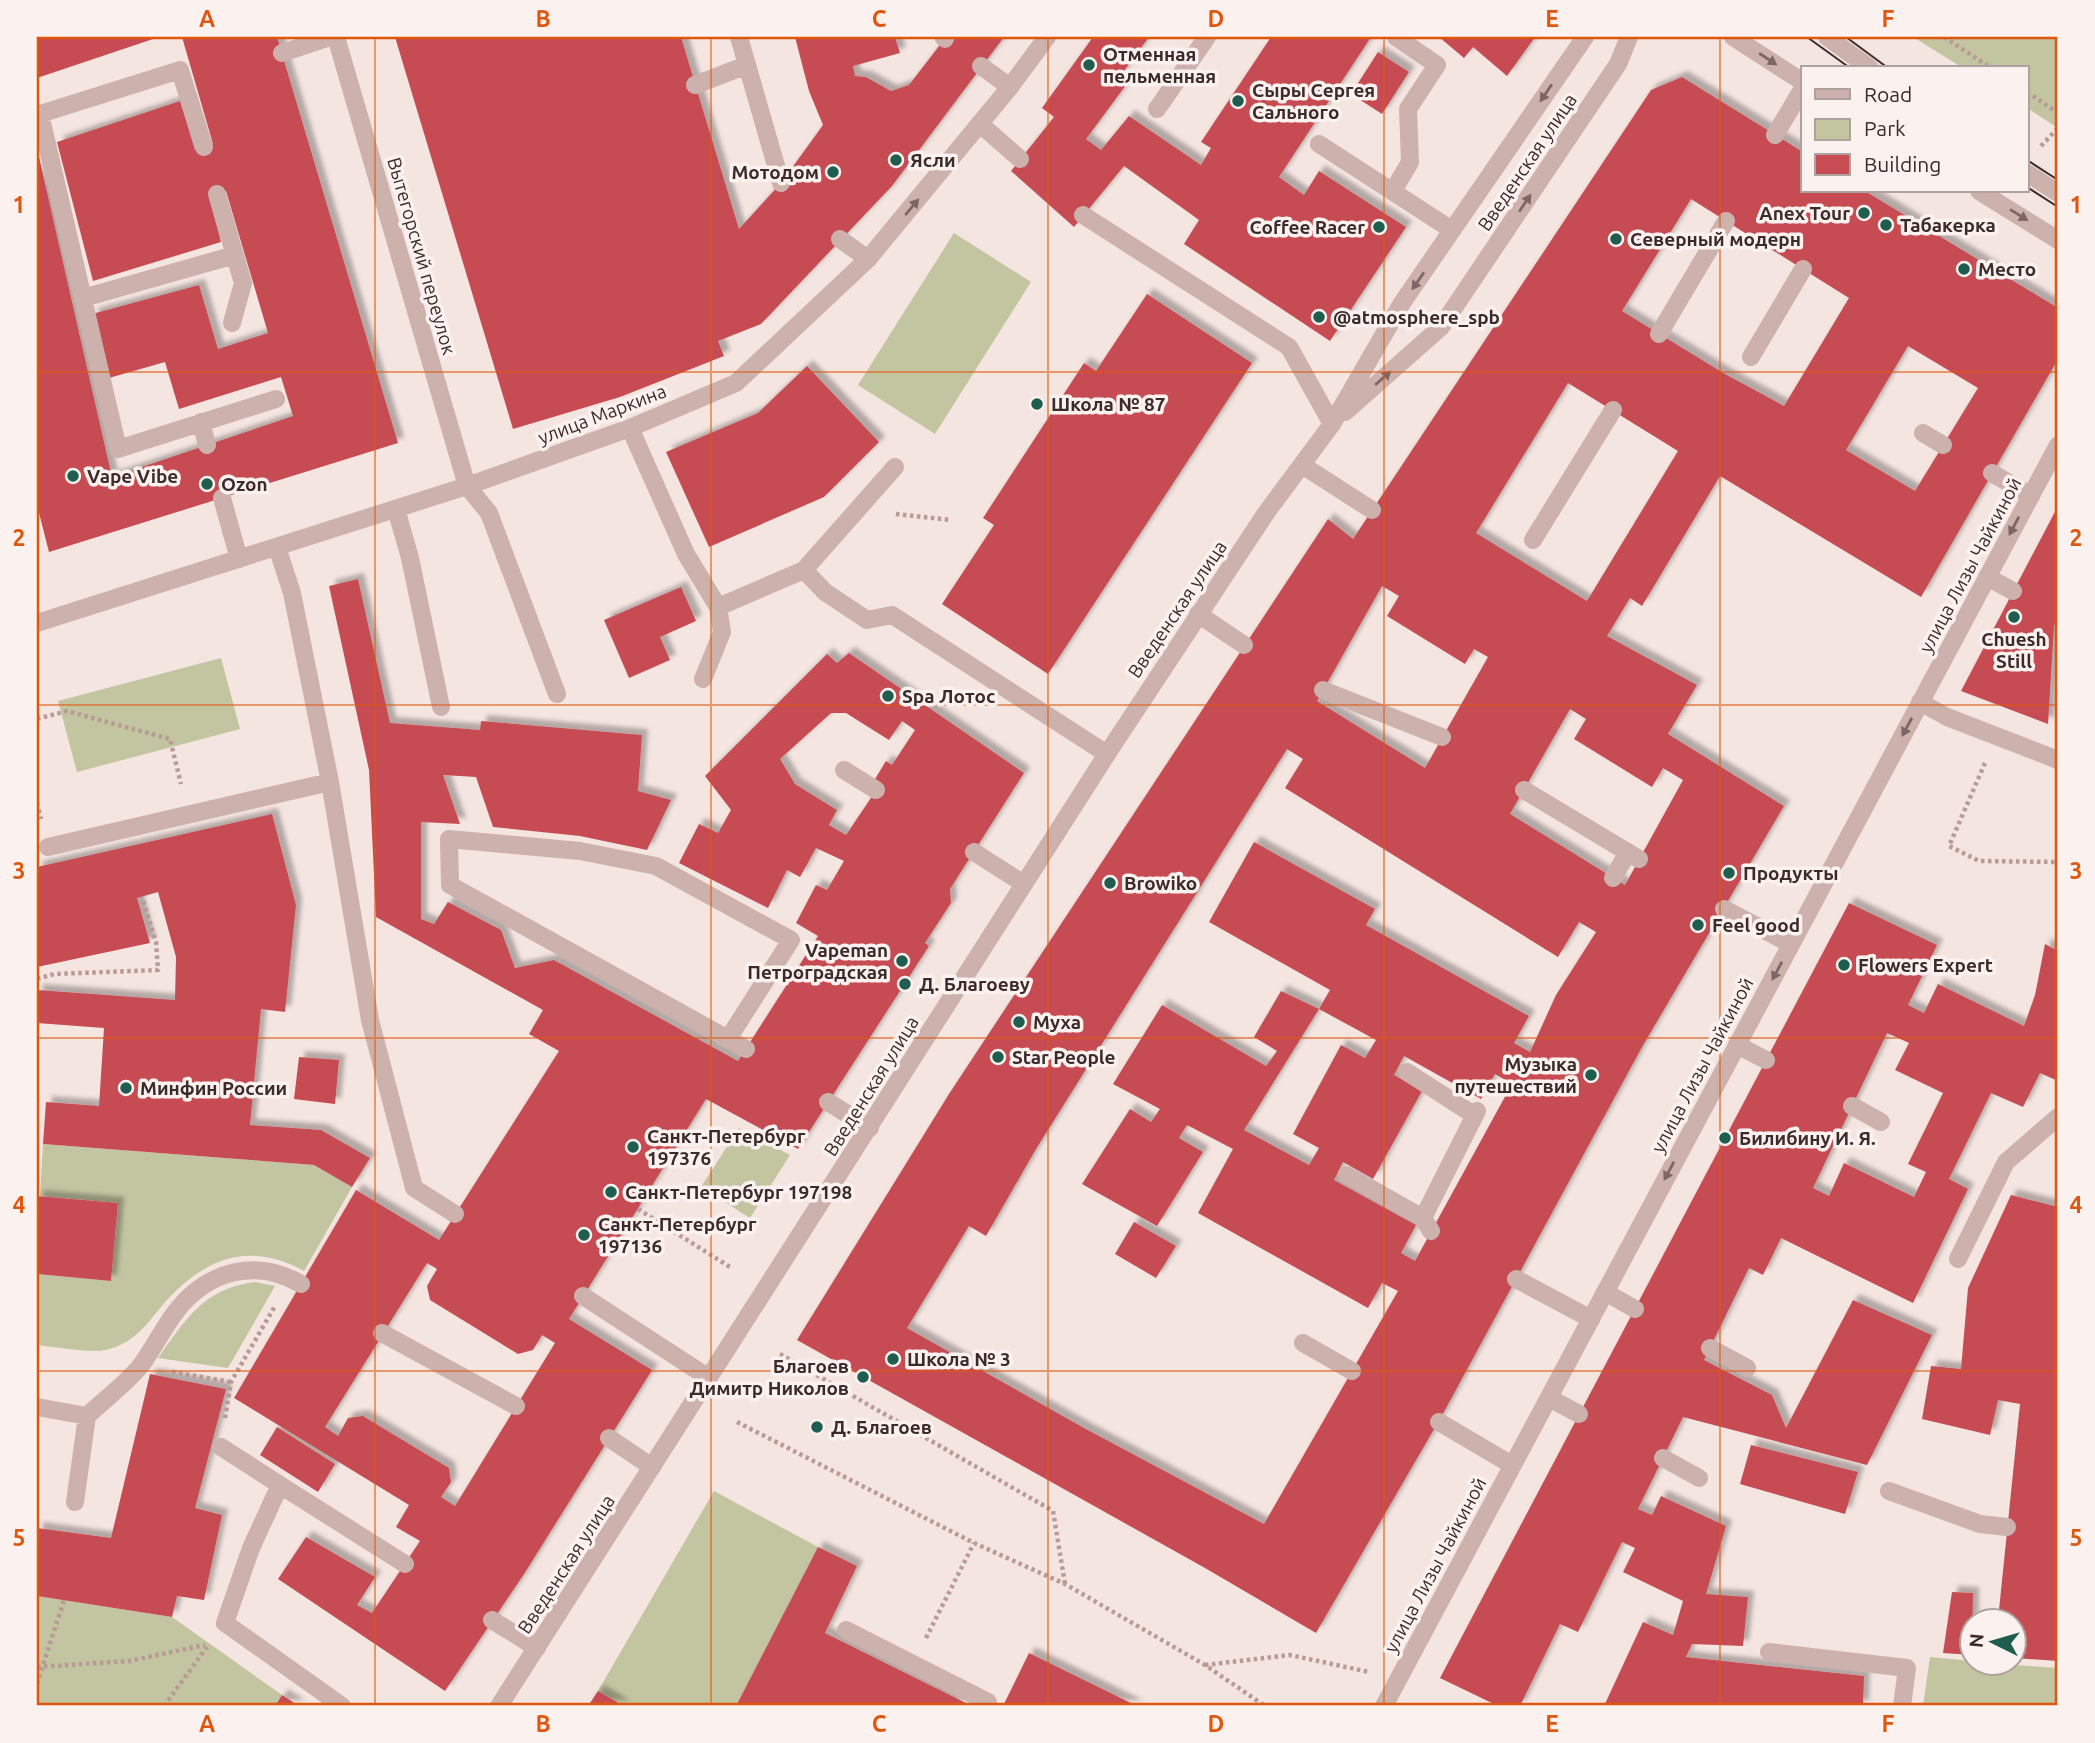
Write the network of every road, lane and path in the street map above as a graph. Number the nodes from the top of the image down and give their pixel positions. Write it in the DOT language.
graph roads {
  1 [pos="330,37"];
  2 [pos="336,37"];
  3 [pos="739,37"];
  4 [pos="1047,37"];
  5 [pos="1207,37"];
  6 [pos="1396,37"];
  7 [pos="1585,37"];
  8 [pos="1629,37"];
  9 [pos="1732,37"];
  10 [pos="1828,37"];
  11 [pos="1944,37"];
  12 [pos="282,54"];
  13 [pos="747,65"];
  14 [pos="981,66"];
  15 [pos="1867,66"];
  16 [pos="1988,66"];
  17 [pos="1801,81"];
  18 [pos="695,85"];
  19 [pos="1010,87"];
  20 [pos="1801,91"];
  21 [pos="2028,93"];
  22 [pos="1157,109"];
  23 [pos="2058,113"];
  24 [pos="980,124"];
  25 [pos="2058,128"];
  26 [pos="1775,135"];
  27 [pos="1319,144"];
  28 [pos="2040,146"];
  29 [pos="204,147"];
  30 [pos="1020,159"];
  31 [pos="2028,174"];
  32 [pos="781,183"];
  33 [pos="1393,191"];
  34 [pos="1981,192"];
  35 [pos="2058,193"];
  36 [pos="218,194"];
  37 [pos="1083,215"];
  38 [pos="1726,221"];
  39 [pos="1452,230"];
  40 [pos="841,239"];
  41 [pos="2058,240"];
  42 [pos="235,255"];
  43 [pos="868,259"];
  44 [pos="1803,269"];
  45 [pos="83,298"];
  46 [pos="232,323"];
  47 [pos="1659,334"];
  48 [pos="1751,357"];
  49 [pos="276,399"];
  50 [pos="1613,410"];
  51 [pos="201,422"];
  52 [pos="1332,424"];
  53 [pos="630,428"];
  54 [pos="1923,433"];
  55 [pos="2058,444"];
  56 [pos="207,445"];
  57 [pos="1943,445"];
  58 [pos="1302,465"];
  59 [pos="895,467"];
  60 [pos="1992,474"];
  61 [pos="467,486"];
  62 [pos="2031,496"];
  63 [pos="222,498"];
  64 [pos="396,509"];
  65 [pos="857,509"];
  66 [pos="1372,510"];
  67 [pos="951,520"];
  68 [pos="1533,540"];
  69 [pos="277,547"];
  70 [pos="239,559"];
  71 [pos="804,570"];
  72 [pos="1987,577"];
  73 [pos="2013,591"];
  74 [pos="718,607"];
  75 [pos="1198,614"];
  76 [pos="37,623"];
  77 [pos="1244,645"];
  78 [pos="703,679"];
  79 [pos="1323,690"];
  80 [pos="557,694"];
  81 [pos="1920,702"];
  82 [pos="442,707"];
  83 [pos="37,719"];
  84 [pos="1997,736"];
  85 [pos="1442,737"];
  86 [pos="1107,754"];
  87 [pos="2058,760"];
  88 [pos="844,770"];
  89 [pos="330,782"];
  90 [pos="876,790"];
  91 [pos="1524,790"];
  92 [pos="188,815"];
  93 [pos="48,847"];
  94 [pos="974,852"];
  95 [pos="2058,862"];
  96 [pos="1614,878"];
  97 [pos="1024,884"];
  98 [pos="142,897"];
  99 [pos="1724,909"];
  100 [pos="1791,944"];
  101 [pos="37,979"];
  102 [pos="728,1039"];
  103 [pos="1737,1045"];
  104 [pos="746,1049"];
  105 [pos="1766,1060"];
  106 [pos="1407,1072"];
  107 [pos="828,1102"];
  108 [pos="1852,1106"];
  109 [pos="2058,1117"];
  110 [pos="1881,1122"];
  111 [pos="870,1129"];
  112 [pos="1347,1175"];
  113 [pos="638,1209"];
  114 [pos="455,1214"];
  115 [pos="1958,1259"];
  116 [pos="730,1267"];
  117 [pos="1516,1279"];
  118 [pos="296,1281"];
  119 [pos="1605,1292"];
  120 [pos="583,1296"];
  121 [pos="1635,1309"];
  122 [pos="1591,1319"];
  123 [pos="382,1333"];
  124 [pos="1303,1343"];
  125 [pos="1710,1348"];
  126 [pos="780,1354"];
  127 [pos="140,1366"];
  128 [pos="1747,1368"];
  129 [pos="1352,1371"];
  130 [pos="709,1378"];
  131 [pos="232,1382"];
  132 [pos="1549,1398"];
  133 [pos="516,1406"];
  134 [pos="37,1407"];
  135 [pos="1580,1414"];
  136 [pos="87,1416"];
  137 [pos="737,1422"];
  138 [pos="1439,1422"];
  139 [pos="609,1438"];
  140 [pos="221,1447"];
  141 [pos="1663,1458"];
  142 [pos="1513,1465"];
  143 [pos="652,1467"];
  144 [pos="1699,1478"];
  145 [pos="280,1485"];
  146 [pos="1889,1491"];
  147 [pos="75,1502"];
  148 [pos="2007,1527"];
  149 [pos="974,1543"];
  150 [pos="405,1564"];
  151 [pos="1065,1584"];
  152 [pos="64,1600"];
  153 [pos="492,1620"];
  154 [pos="846,1630"];
  155 [pos="537,1648"];
  156 [pos="1769,1652"];
  157 [pos="914,1664"];
  158 [pos="1205,1665"];
  159 [pos="40,1666"];
  160 [pos="1379,1674"];
  161 [pos="37,1684"];
  162 [pos="991,1705"];
  163 [pos="164,1706"];
  164 [pos="342,1706"];
  165 [pos="499,1706"];
  166 [pos="1265,1706"];
  167 [pos="1384,1706"];
  168 [pos="1902,1706"];
  1 -- 12 [label="street"];
  2 -- 61 [label="street, Вытегорский переулок"];
  3 -- 13 [label="street"];
  4 -- 19 [label="street, улица Маркина"];
  5 -- 22 [label="street"];
  6 -- 33 [label="street"];
  7 -- 39 [label="street, Введенская улица, one-way"];
  52 -- 8 [label="street, Введенская улица, one-way"];
  9 -- 17 [label="street, one-way"];
  10 -- 15 [label="street"];
  11 -- 16 [label="path"];
  13 -- 18 [label="street"];
  13 -- 32 [label="street"];
  14 -- 19 [label="street"];
  19 -- 24 [label="street, улица Маркина"];
  20 -- 26 [label="street"];
  21 -- 23 [label="path"];
  24 -- 30 [label="street"];
  43 -- 24 [label="street, улица Маркина, one-way"];
  25 -- 28 [label="path"];
  27 -- 33 [label="street"];
  29 -- 45 [label="street"];
  31 -- 35 [label="street"];
  33 -- 39 [label="street"];
  34 -- 41 [label="street, one-way"];
  36 -- 42 [label="street"];
  37 -- 52 [label="street"];
  38 -- 47 [label="street"];
  39 -- 52 [label="street, Введенская улица, one-way"];
  40 -- 43 [label="street"];
  42 -- 45 [label="street"];
  42 -- 46 [label="street"];
  43 -- 53 [label="street, улица Маркина"];
  44 -- 48 [label="street"];
  45 -- 51 [label="street"];
  49 -- 51 [label="street"];
  50 -- 68 [label="street"];
  51 -- 56 [label="street"];
  52 -- 58 [label="street, Введенская улица"];
  53 -- 61 [label="street, улица Маркина"];
  53 -- 74 [label="street"];
  54 -- 57 [label="street"];
  55 -- 62 [label="street, улица Лизы Чайкиной"];
  58 -- 66 [label="street"];
  58 -- 75 [label="street, Введенская улица"];
  59 -- 65 [label="street"];
  60 -- 62 [label="street"];
  61 -- 64 [label="street, улица Маркина"];
  61 -- 80 [label="street"];
  62 -- 72 [label="street, улица Лизы Чайкиной, one-way"];
  63 -- 70 [label="street"];
  64 -- 69 [label="street, улица Маркина"];
  64 -- 82 [label="street"];
  65 -- 67 [label="path"];
  65 -- 71 [label="street"];
  69 -- 70 [label="street, улица Маркина"];
  69 -- 89 [label="street"];
  70 -- 76 [label="street, улица Маркина"];
  71 -- 74 [label="street"];
  71 -- 86 [label="street"];
  72 -- 73 [label="street"];
  72 -- 81 [label="street, улица Лизы Чайкиной"];
  74 -- 78 [label="street"];
  75 -- 77 [label="street"];
  75 -- 86 [label="street, Введенская улица"];
  79 -- 85 [label="street"];
  81 -- 84 [label="street"];
  81 -- 100 [label="street, улица Лизы Чайкиной, one-way"];
  83 -- 92 [label="path"];
  84 -- 87 [label="street"];
  84 -- 95 [label="path"];
  86 -- 97 [label="street, Введенская улица"];
  88 -- 90 [label="street"];
  89 -- 92 [label="street"];
  89 -- 114 [label="street"];
  91 -- 96 [label="street"];
  92 -- 93 [label="street"];
  94 -- 97 [label="street"];
  97 -- 111 [label="street, Введенская улица"];
  98 -- 101 [label="path"];
  99 -- 100 [label="street"];
  100 -- 103 [label="street, улица Лизы Чайкиной, one-way"];
  102 -- 102 [label="street"];
  102 -- 104 [label="street"];
  103 -- 105 [label="street"];
  103 -- 119 [label="street, улица Лизы Чайкиной, one-way"];
  106 -- 112 [label="street"];
  107 -- 111 [label="street"];
  108 -- 110 [label="street"];
  109 -- 115 [label="street"];
  111 -- 130 [label="street, Введенская улица"];
  113 -- 116 [label="path"];
  117 -- 122 [label="street"];
  118 -- 127 [label="street"];
  118 -- 131 [label="path"];
  119 -- 121 [label="street"];
  119 -- 122 [label="street, улица Лизы Чайкиной"];
  120 -- 130 [label="street"];
  122 -- 132 [label="street, улица Лизы Чайкиной"];
  123 -- 133 [label="street"];
  124 -- 129 [label="street"];
  125 -- 128 [label="street"];
  126 -- 151 [label="path"];
  127 -- 131 [label="path"];
  127 -- 136 [label="street"];
  130 -- 143 [label="street, Введенская улица"];
  131 -- 140 [label="path"];
  132 -- 135 [label="street"];
  132 -- 142 [label="street, улица Лизы Чайкиной"];
  134 -- 136 [label="street"];
  136 -- 147 [label="street"];
  137 -- 149 [label="path"];
  138 -- 142 [label="street"];
  139 -- 143 [label="street"];
  140 -- 145 [label="street"];
  141 -- 144 [label="street"];
  142 -- 167 [label="street, улица Лизы Чайкиной"];
  143 -- 155 [label="street, Введенская улица"];
  145 -- 150 [label="street"];
  145 -- 164 [label="street"];
  146 -- 148 [label="street"];
  149 -- 151 [label="path"];
  149 -- 157 [label="path"];
  151 -- 158 [label="path"];
  152 -- 159 [label="path"];
  153 -- 155 [label="street"];
  154 -- 157 [label="street"];
  155 -- 165 [label="street, Введенская улица"];
  156 -- 168 [label="street"];
  157 -- 162 [label="street"];
  158 -- 160 [label="path"];
  158 -- 166 [label="path"];
  159 -- 161 [label="path"];
  159 -- 163 [label="path"];
}
